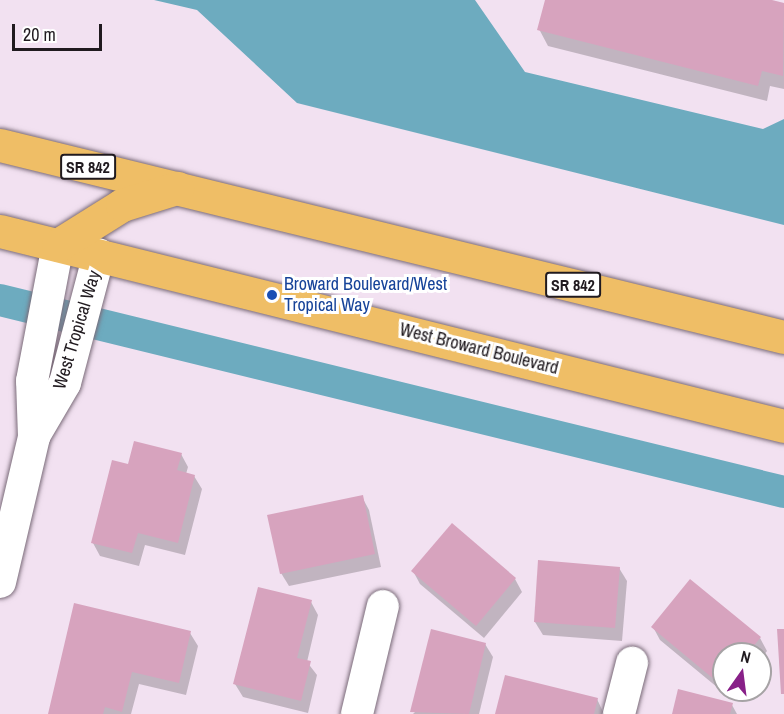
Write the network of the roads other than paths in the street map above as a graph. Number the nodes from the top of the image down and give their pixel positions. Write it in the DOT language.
graph roads {
  1 [pos="0,145"];
  2 [pos="177,188"];
  3 [pos="0,231"];
  4 [pos="58,245"];
  5 [pos="99,254"];
  6 [pos="784,337"];
  7 [pos="784,426"];
  8 [pos="34,437"];
  9 [pos="0,582"];
  10 [pos="384,606"];
  11 [pos="632,663"];
  12 [pos="357,714"];
  13 [pos="619,714"];
  1 -- 2 [label="main road, SR 842"];
  2 -- 4 [label="main road"];
  2 -- 6 [label="main road, SR 842"];
  3 -- 4 [label="main road, West Broward Boulevard"];
  4 -- 5 [label="main road, West Broward Boulevard"];
  4 -- 8 [label="street, West Tropical Way"];
  5 -- 7 [label="main road, West Broward Boulevard"];
  5 -- 8 [label="street, West Tropical Way"];
  8 -- 9 [label="street, West Tropical Way"];
  10 -- 12 [label="street"];
  11 -- 13 [label="street"];
}
